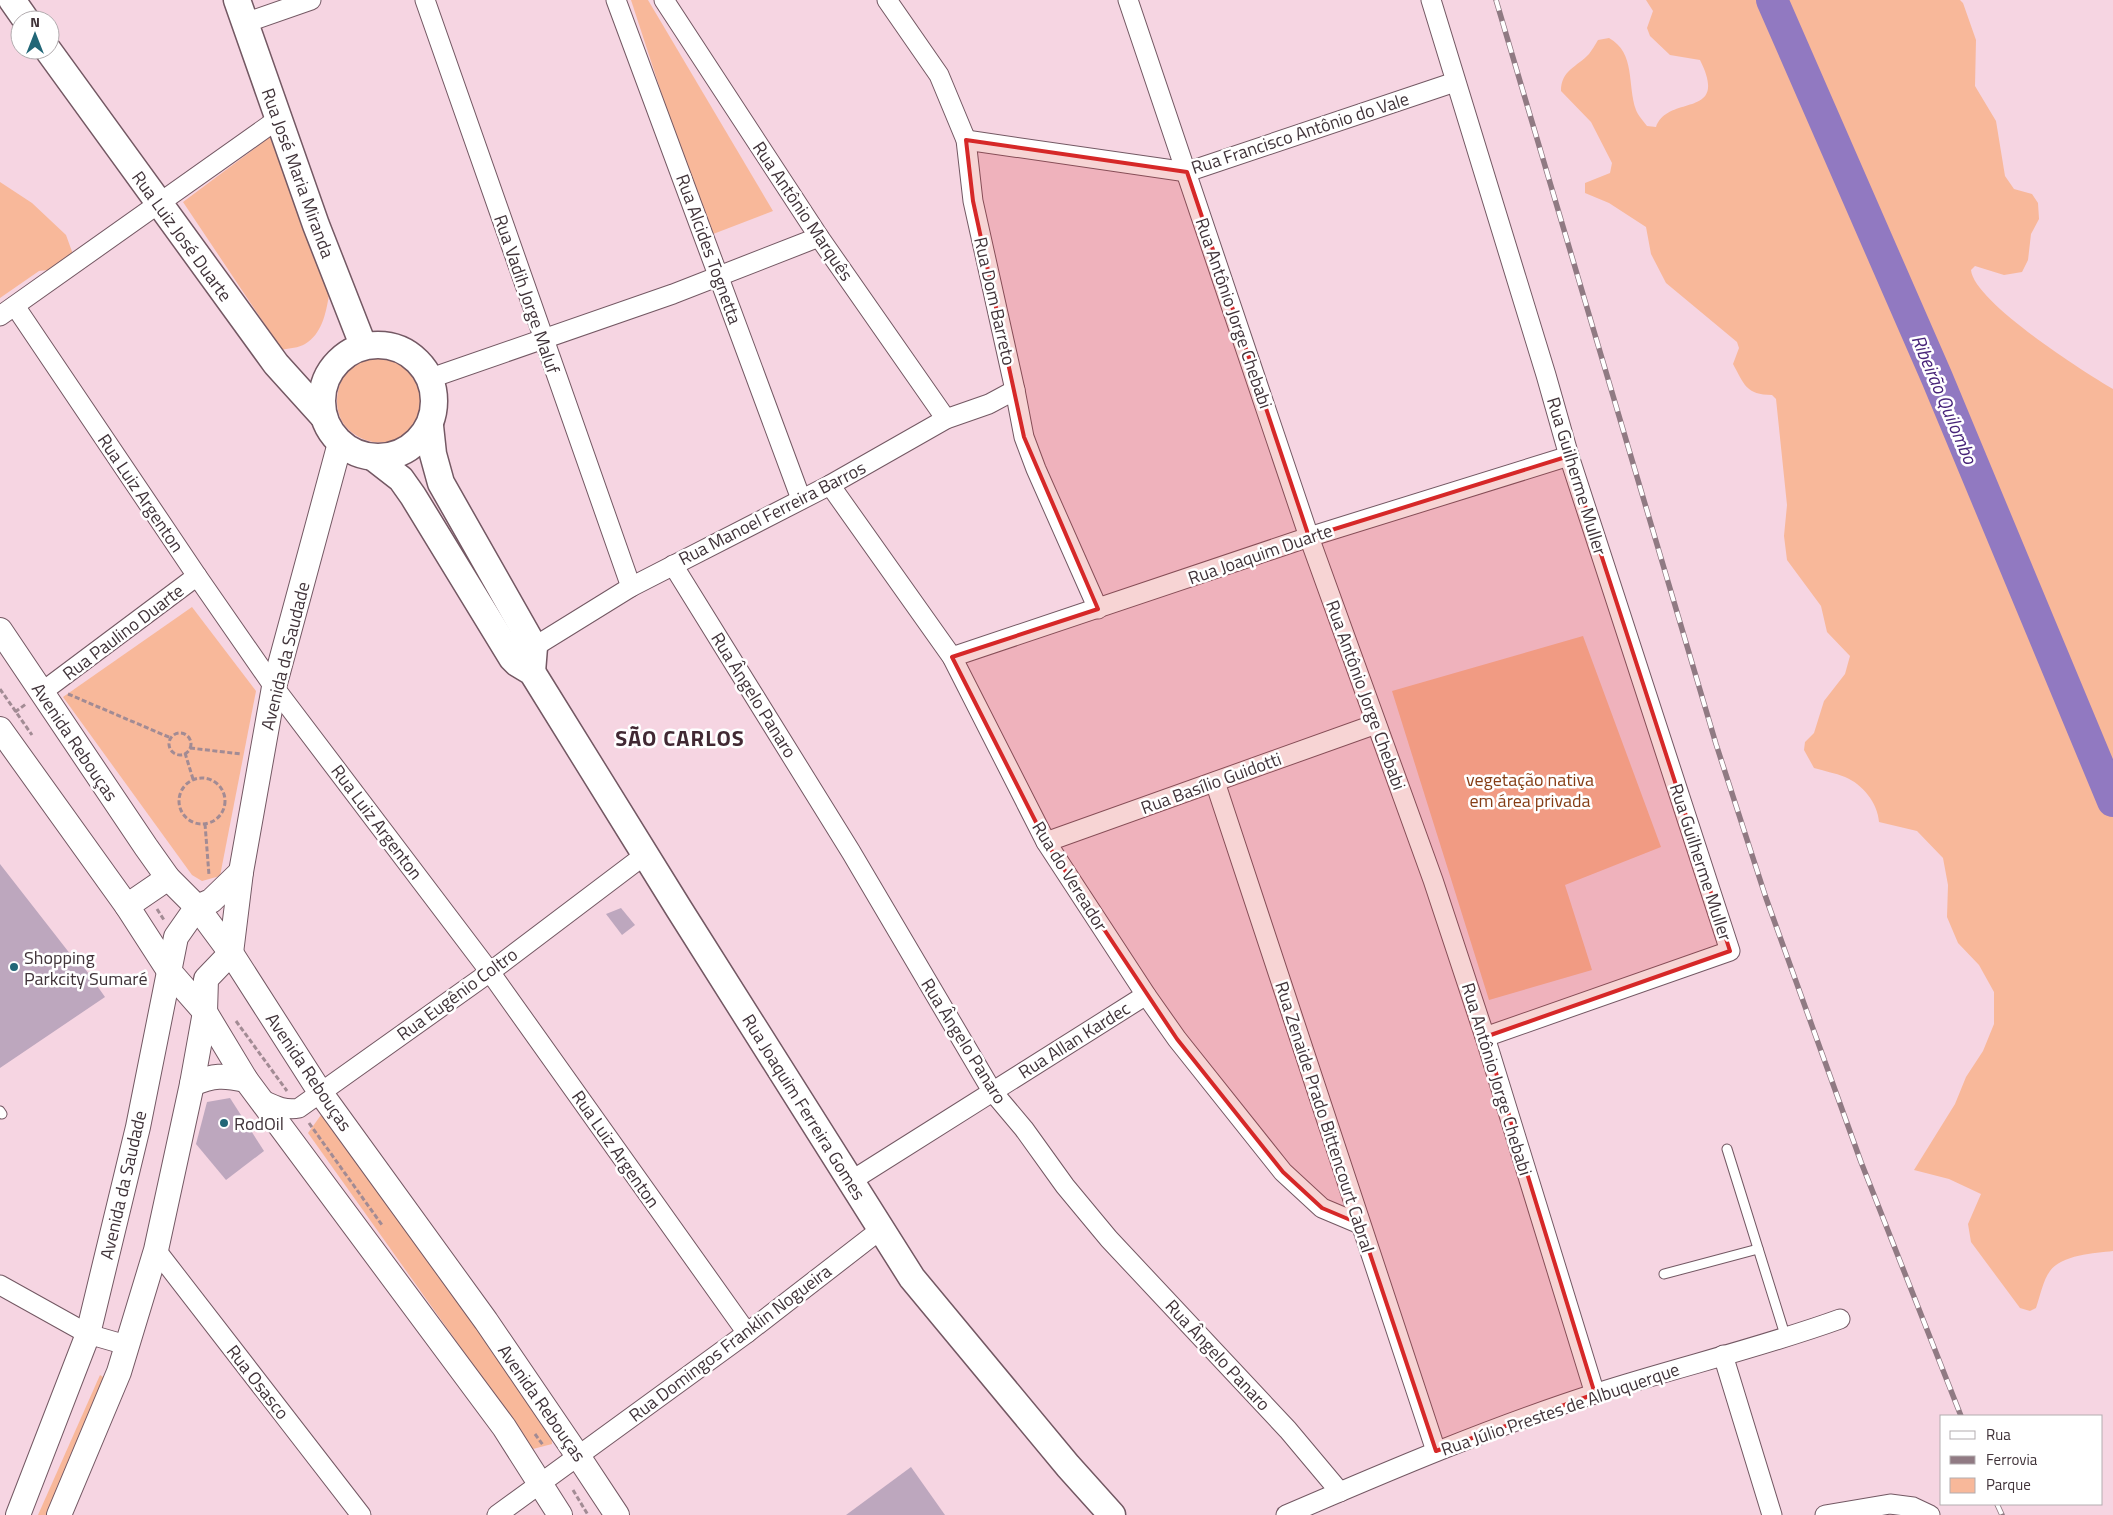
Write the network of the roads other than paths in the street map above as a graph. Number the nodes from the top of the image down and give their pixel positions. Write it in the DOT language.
graph roads {
  1 [pos="311,0"];
  2 [pos="425,0"];
  3 [pos="616,0"];
  4 [pos="664,0"];
  5 [pos="887,0"];
  6 [pos="1128,0"];
  7 [pos="1430,0"];
  8 [pos="241,11"];
  9 [pos="55,60"];
  10 [pos="1455,82"];
  11 [pos="278,118"];
  12 [pos="966,140"];
  13 [pos="1187,172"];
  14 [pos="159,205"];
  15 [pos="819,238"];
  16 [pos="719,275"];
  17 [pos="7,311"];
  18 [pos="543,339"];
  19 [pos="363,345"];
  20 [pos="431,378"];
  21 [pos="1015,390"];
  22 [pos="323,416"];
  23 [pos="946,419"];
  24 [pos="430,426"];
  25 [pos="340,444"];
  26 [pos="1569,456"];
  27 [pos="374,458"];
  28 [pos="830,485"];
  29 [pos="801,499"];
  30 [pos="1309,536"];
  31 [pos="673,565"];
  32 [pos="196,576"];
  33 [pos="631,587"];
  34 [pos="1098,609"];
  35 [pos="0,630"];
  36 [pos="952,657"];
  37 [pos="533,660"];
  38 [pos="274,687"];
  39 [pos="46,689"];
  40 [pos="4,723"];
  41 [pos="1376,724"];
  42 [pos="1215,782"];
  43 [pos="1046,842"];
  44 [pos="646,854"];
  45 [pos="241,872"];
  46 [pos="168,878"];
  47 [pos="204,904"];
  48 [pos="127,906"];
  49 [pos="230,953"];
  50 [pos="169,971"];
  51 [pos="490,972"];
  52 [pos="1146,995"];
  53 [pos="205,1012"];
  54 [pos="1485,1037"];
  55 [pos="246,1080"];
  56 [pos="192,1084"];
  57 [pos="992,1091"];
  58 [pos="320,1092"];
  59 [pos="261,1099"];
  60 [pos="1727,1149"];
  61 [pos="852,1181"];
  62 [pos="1360,1224"];
  63 [pos="880,1230"];
  64 [pos="1758,1249"];
  65 [pos="156,1250"];
  66 [pos="1664,1274"];
  67 [pos="0,1285"];
  68 [pos="1840,1319"];
  69 [pos="747,1332"];
  70 [pos="88,1334"];
  71 [pos="1786,1338"];
  72 [pos="126,1345"];
  73 [pos="1723,1355"];
  74 [pos="1595,1394"];
  75 [pos="1436,1452"];
  76 [pos="578,1456"];
  77 [pos="540,1483"];
  78 [pos="1340,1492"];
  79 [pos="18,1515"];
  80 [pos="59,1515"];
  81 [pos="361,1515"];
  82 [pos="497,1515"];
  83 [pos="560,1515"];
  84 [pos="617,1515"];
  85 [pos="1112,1515"];
  86 [pos="1286,1515"];
  87 [pos="1772,1515"];
  88 [pos="1825,1515"];
  89 [pos="1930,1515"];
  1 -- 8 [label="street"];
  2 -- 18 [label="street, Rua Vadih Jorge Maluf"];
  3 -- 16 [label="street, Rua Alcides Tognetta"];
  4 -- 15 [label="street, Rua Antônio Marquês"];
  5 -- 12 [label="street, Rua Dom Barreto"];
  6 -- 13 [label="street, Rua Antônio Jorge Chebabi"];
  7 -- 10 [label="street, Rua Guilherme Muller"];
  8 -- 11 [label="main road, Rua José Maria Miranda"];
  9 -- 14 [label="main road, Rua Luiz José Duarte"];
  10 -- 13 [label="street, Rua Francisco Antônio do Vale"];
  10 -- 26 [label="street, Rua Guilherme Muller"];
  11 -- 14 [label="street"];
  11 -- 19 [label="main road, Rua José Maria Miranda"];
  12 -- 13 [label="street, Rua Francisco Antônio do Vale"];
  12 -- 21 [label="street, Rua Dom Barreto"];
  13 -- 30 [label="street, Rua Antônio Jorge Chebabi"];
  14 -- 17 [label="street"];
  14 -- 22 [label="main road, Rua Luiz José Duarte"];
  15 -- 16 [label="street"];
  15 -- 23 [label="street, Rua Antônio Marquês"];
  16 -- 18 [label="street"];
  16 -- 29 [label="street, Rua Alcides Tognetta"];
  17 -- 32 [label="street, Rua Luiz Argenton"];
  18 -- 20 [label="street"];
  18 -- 33 [label="street, Rua Vadih Jorge Maluf"];
  19 -- 20 [label="main road"];
  19 -- 22 [label="main road"];
  20 -- 24 [label="main road"];
  21 -- 23 [label="street, Rua Manoel Ferreira Barros"];
  21 -- 34 [label="street, Rua Dom Barreto"];
  22 -- 25 [label="main road"];
  23 -- 28 [label="street, Rua Manoel Ferreira Barros"];
  24 -- 27 [label="main road"];
  24 -- 37 [label="main road, Rua Joaquim Ferreira Gomes"];
  25 -- 27 [label="main road"];
  25 -- 38 [label="street, Avenida da Saudade"];
  26 -- 30 [label="street, Rua Joaquim Duarte"];
  26 -- 54 [label="street, Rua Guilherme Muller"];
  27 -- 37 [label="main road, Rua Joaquim Ferreira Gomes"];
  28 -- 29 [label="street, Rua Manoel Ferreira Barros"];
  28 -- 36 [label="street, Rua do Vereador"];
  29 -- 31 [label="street, Rua Manoel Ferreira Barros"];
  30 -- 34 [label="street, Rua Joaquim Duarte"];
  30 -- 41 [label="street, Rua Antônio Jorge Chebabi"];
  31 -- 33 [label="street, Rua Manoel Ferreira Barros"];
  31 -- 57 [label="street, Rua Ângelo Panaro"];
  32 -- 38 [label="street, Rua Luiz Argenton"];
  32 -- 39 [label="street, Rua Paulino Duarte"];
  33 -- 37 [label="street, Rua Manoel Ferreira Barros"];
  34 -- 36 [label="street, Rua Joaquim Duarte"];
  35 -- 39 [label="street, Avenida Rebouças"];
  36 -- 43 [label="street, Rua do Vereador"];
  37 -- 44 [label="main road, Rua Joaquim Ferreira Gomes"];
  38 -- 45 [label="street, Avenida da Saudade"];
  38 -- 51 [label="street, Rua Luiz Argenton"];
  39 -- 46 [label="street, Avenida Rebouças"];
  40 -- 48 [label="street"];
  41 -- 42 [label="street, Rua Basílio Guidotti"];
  41 -- 54 [label="street, Rua Antônio Jorge Chebabi"];
  42 -- 43 [label="street, Rua Basílio Guidotti"];
  42 -- 62 [label="street, Rua Zenaide Prado Bittencourt Cabral"];
  43 -- 52 [label="street, Rua do Vereador"];
  44 -- 51 [label="street, Rua Eugênio Coltro"];
  44 -- 61 [label="main road, Rua Joaquim Ferreira Gomes"];
  45 -- 47 [label="street, Avenida da Saudade"];
  45 -- 49 [label="street, Avenida da Saudade"];
  46 -- 47 [label="street, Avenida Rebouças"];
  46 -- 48 [label="street"];
  47 -- 49 [label="street, Avenida Rebouças"];
  47 -- 50 [label="street, Avenida da Saudade"];
  48 -- 50 [label="street"];
  49 -- 53 [label="street"];
  49 -- 58 [label="street, Avenida Rebouças"];
  50 -- 53 [label="street"];
  50 -- 70 [label="street, Avenida da Saudade"];
  51 -- 58 [label="street, Rua Eugênio Coltro"];
  51 -- 69 [label="street, Rua Luiz Argenton"];
  52 -- 57 [label="street, Rua Allan Kardec"];
  52 -- 62 [label="street, Rua do Vereador"];
  53 -- 55 [label="street"];
  53 -- 56 [label="street"];
  54 -- 74 [label="street, Rua Antônio Jorge Chebabi"];
  55 -- 56 [label="street"];
  55 -- 59 [label="street"];
  56 -- 65 [label="street"];
  57 -- 61 [label="street, Rua Allan Kardec"];
  57 -- 78 [label="street, Rua Ângelo Panaro"];
  58 -- 59 [label="street, Rua Eugênio Coltro"];
  58 -- 76 [label="street, Avenida Rebouças"];
  59 -- 77 [label="street"];
  60 -- 64 [label="lane"];
  61 -- 63 [label="main road, Rua Joaquim Ferreira Gomes"];
  62 -- 75 [label="street, Rua Zenaide Prado Bittencourt Cabral"];
  63 -- 69 [label="street, Rua Domingos Franklin Nogueira"];
  63 -- 85 [label="main road, Rua Joaquim Ferreira Gomes"];
  64 -- 66 [label="lane"];
  64 -- 71 [label="lane"];
  65 -- 72 [label="street"];
  65 -- 81 [label="street, Rua Osasco"];
  67 -- 70 [label="street"];
  68 -- 71 [label="street, Rua Júlio Prestes de Albuquerque"];
  69 -- 76 [label="street, Rua Domingos Franklin Nogueira"];
  70 -- 72 [label="street"];
  70 -- 79 [label="street, Avenida da Saudade"];
  71 -- 73 [label="street, Rua Júlio Prestes de Albuquerque"];
  72 -- 80 [label="street"];
  73 -- 74 [label="street, Rua Júlio Prestes de Albuquerque"];
  73 -- 87 [label="street"];
  74 -- 75 [label="street, Rua Júlio Prestes de Albuquerque"];
  75 -- 78 [label="street, Rua Júlio Prestes de Albuquerque"];
  76 -- 77 [label="street, Rua Domingos Franklin Nogueira"];
  76 -- 84 [label="street, Avenida Rebouças"];
  77 -- 82 [label="street, Rua Domingos Franklin Nogueira"];
  77 -- 83 [label="street"];
  78 -- 86 [label="street, Rua Júlio Prestes de Albuquerque"];
  88 -- 89 [label="street"];
}
